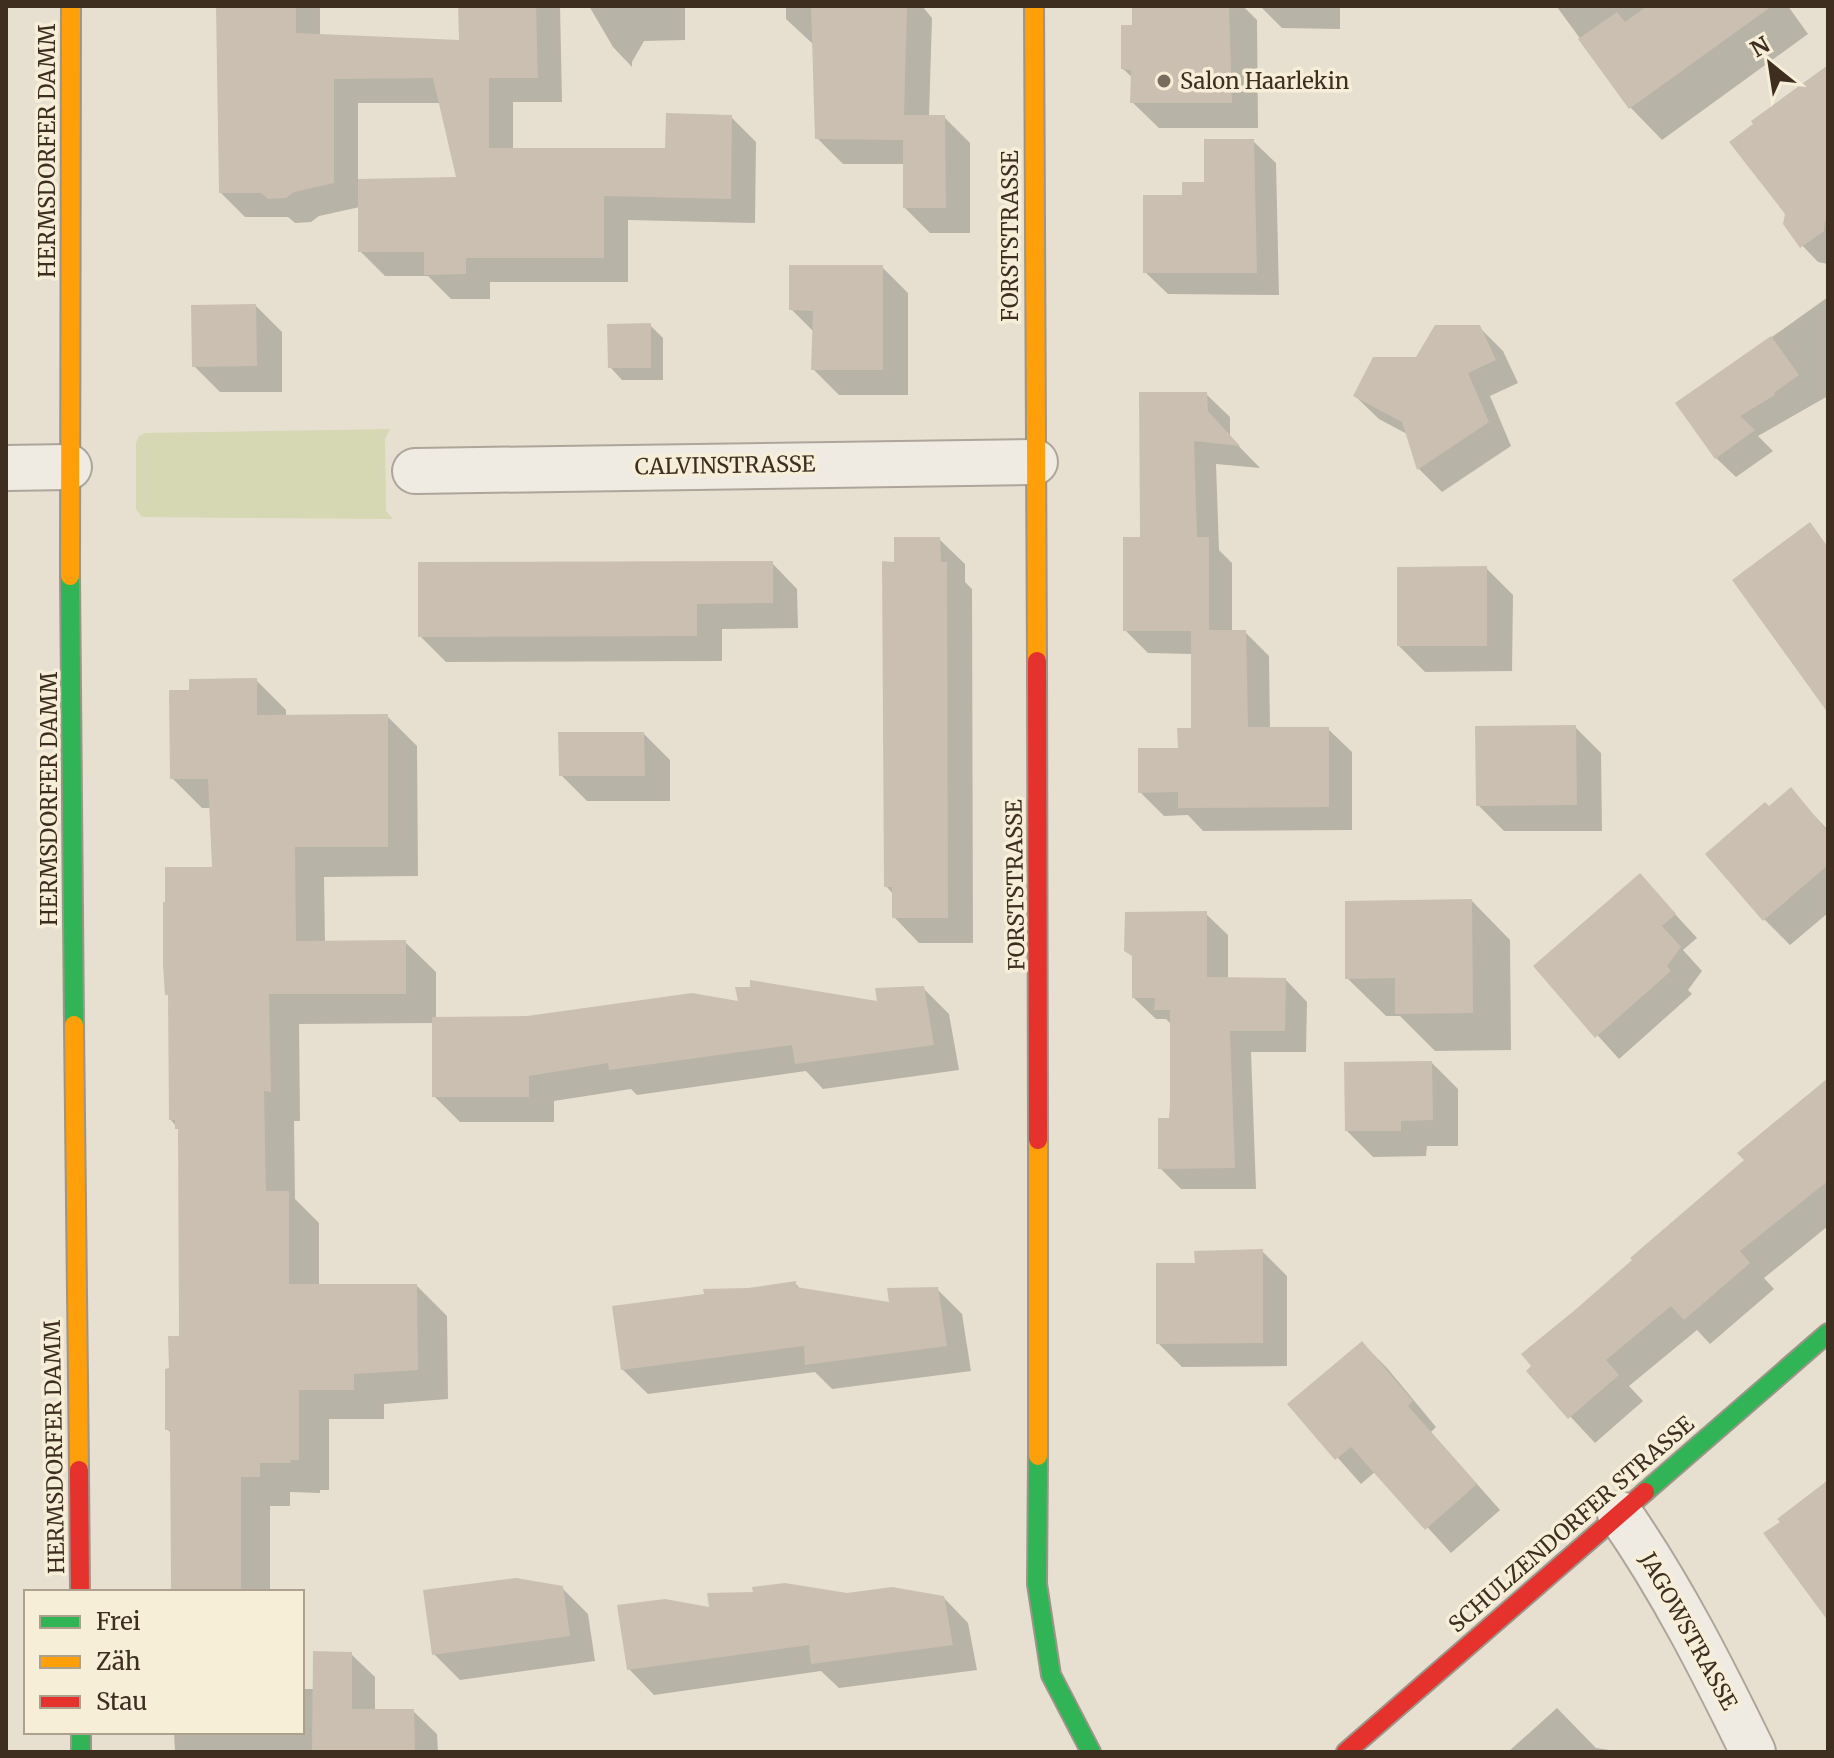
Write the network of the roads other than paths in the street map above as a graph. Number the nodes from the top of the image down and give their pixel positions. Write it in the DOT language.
graph roads {
  1 [pos="71,6"];
  2 [pos="1034,6"];
  3 [pos="1035,462"];
  4 [pos="69,467"];
  5 [pos="6,468"];
  6 [pos="415,471"];
  7 [pos="1828,1333"];
  8 [pos="1620,1514"];
  9 [pos="80,1590"];
  10 [pos="1091,1752"];
  11 [pos="1346,1752"];
  12 [pos="1753,1752"];
  1 -- 4 [label="street, HERMSDORFER DAMM"];
  2 -- 3 [label="street, FORSTSTRASSE"];
  3 -- 6 [label="street, CALVINSTRASSE"];
  3 -- 10 [label="street, FORSTSTRASSE"];
  4 -- 5 [label="street"];
  4 -- 9 [label="street, HERMSDORFER DAMM"];
  7 -- 8 [label="street, SCHULZENDORFER STRASSE"];
  8 -- 11 [label="street, SCHULZENDORFER STRASSE"];
  8 -- 12 [label="street, JAGOWSTRASSE"];
}
